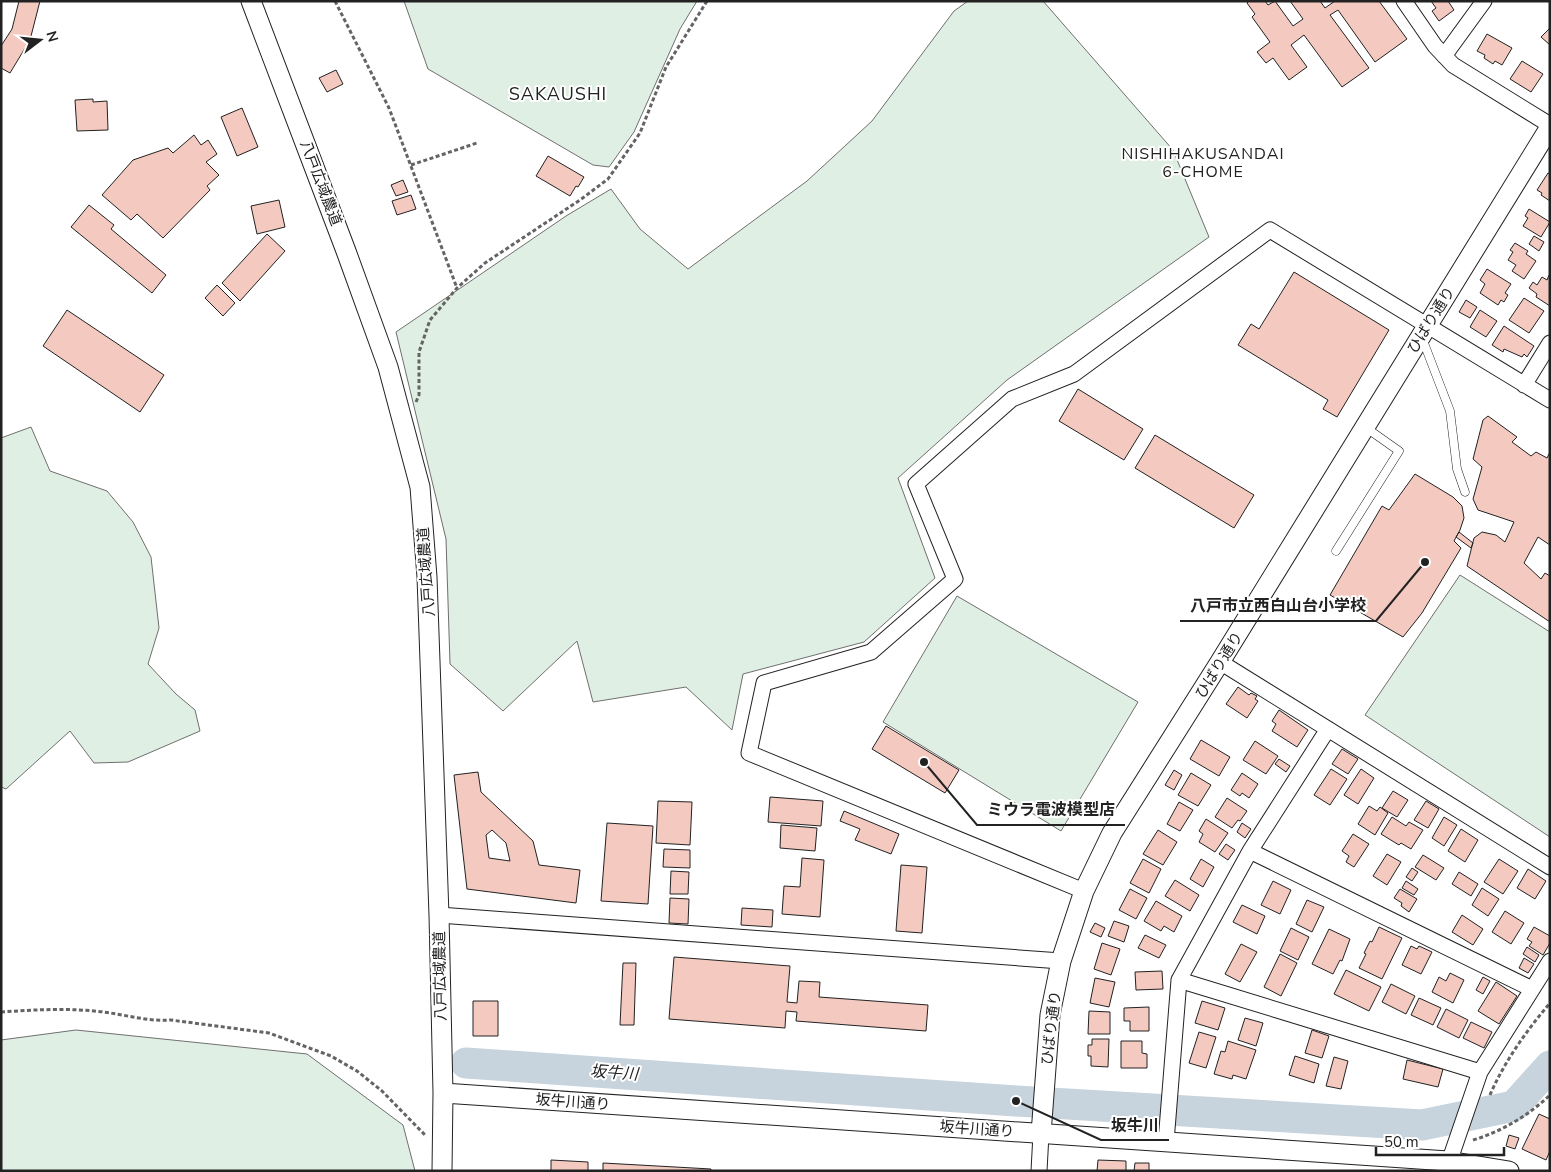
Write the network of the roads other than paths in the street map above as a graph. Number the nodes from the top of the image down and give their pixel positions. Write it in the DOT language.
graph roads {
  1 [pos="251,1"];
  2 [pos="1404,1"];
  3 [pos="1484,1"];
  4 [pos="1444,56"];
  5 [pos="1550,126"];
  6 [pos="1424,331"];
  7 [pos="1550,343"];
  8 [pos="1524,385"];
  9 [pos="1550,400"];
  10 [pos="1366,427"];
  11 [pos="1465,492"];
  12 [pos="1336,552"];
  13 [pos="1220,662"];
  14 [pos="1328,729"];
  15 [pos="1250,851"];
  16 [pos="1550,866"];
  17 [pos="1084,891"];
  18 [pos="439,915"];
  19 [pos="1061,961"];
  20 [pos="1550,961"];
  21 [pos="1179,980"];
  22 [pos="1532,989"];
  23 [pos="1480,1072"];
  24 [pos="443,1093"];
  25 [pos="1042,1127"];
  26 [pos="1166,1135"];
  27 [pos="442,1162"];
  28 [pos="1447,1166"];
  29 [pos="1039,1171"];
  30 [pos="1509,1171"];
  1 -- 18 [label="street, 八戸広域農道"];
  2 -- 4 [label="street"];
  3 -- 4 [label="street"];
  4 -- 5 [label="street"];
  5 -- 6 [label="street, ひばり通り"];
  6 -- 8 [label="street"];
  6 -- 10 [label="street, ひばり通り"];
  6 -- 11 [label="lane"];
  6 -- 17 [label="street"];
  7 -- 8 [label="street"];
  8 -- 9 [label="street"];
  10 -- 12 [label="lane"];
  10 -- 13 [label="street, ひばり通り"];
  13 -- 14 [label="street"];
  13 -- 17 [label="street, ひばり通り"];
  14 -- 15 [label="street"];
  14 -- 16 [label="street"];
  15 -- 21 [label="street"];
  15 -- 22 [label="street"];
  17 -- 19 [label="street, ひばり通り"];
  18 -- 19 [label="street"];
  18 -- 24 [label="street, 八戸広域農道"];
  19 -- 25 [label="street, ひばり通り"];
  20 -- 22 [label="street"];
  21 -- 23 [label="street"];
  21 -- 26 [label="street"];
  22 -- 23 [label="street"];
  23 -- 28 [label="street"];
  24 -- 25 [label="street, 坂牛川通り"];
  24 -- 27 [label="street, 八戸広域農道"];
  25 -- 26 [label="street, 坂牛川通り"];
  25 -- 29 [label="street"];
  26 -- 28 [label="street, 坂牛川通り"];
  28 -- 30 [label="street, 坂牛川通り"];
}
